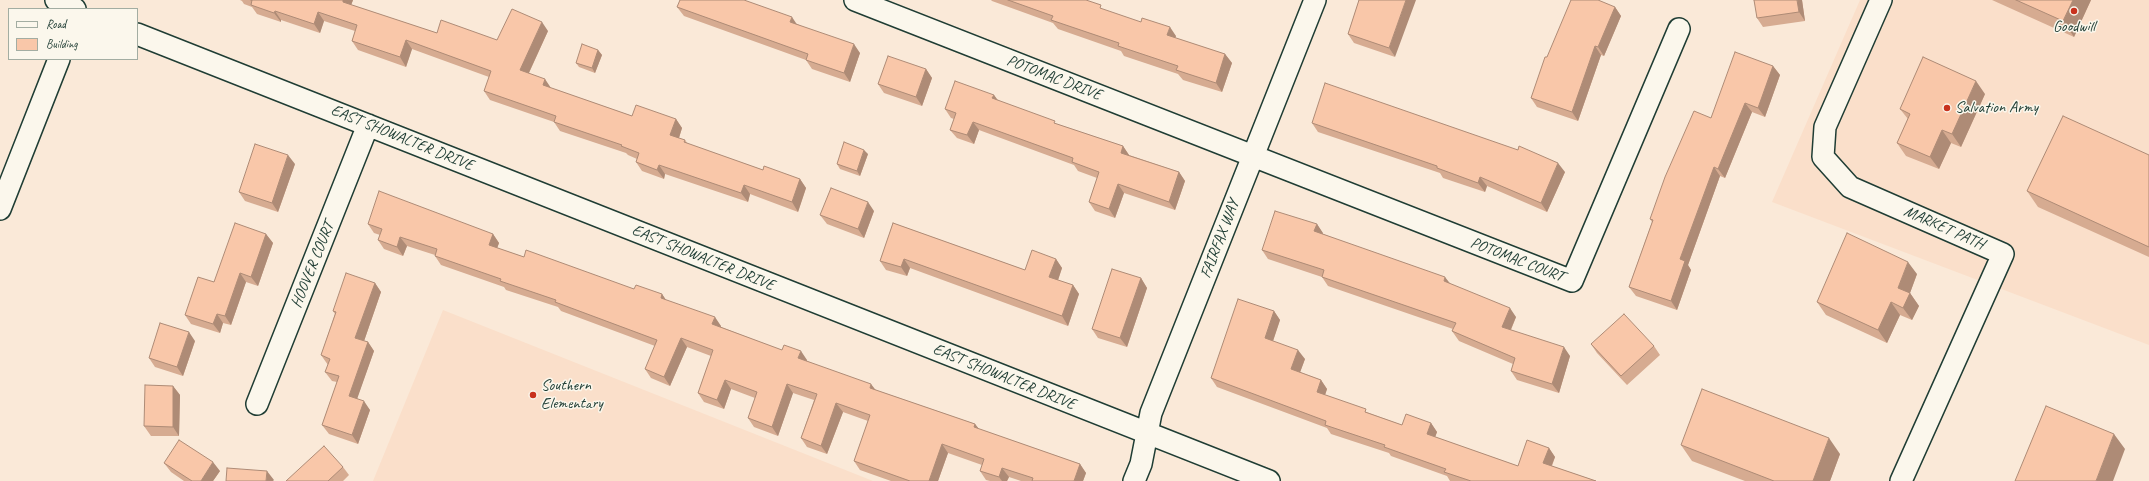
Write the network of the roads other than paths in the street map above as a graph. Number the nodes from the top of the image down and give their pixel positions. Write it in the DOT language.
graph roads {
  1 [pos="855,0"];
  2 [pos="1315,0"];
  3 [pos="1881,0"];
  4 [pos="1679,29"];
  5 [pos="138,34"];
  6 [pos="59,60"];
  7 [pos="368,125"];
  8 [pos="1252,156"];
  9 [pos="0,209"];
  10 [pos="257,404"];
  11 [pos="1147,434"];
  12 [pos="1134,481"];
  13 [pos="1269,481"];
  14 [pos="1901,481"];
  1 -- 8 [label="street, POTOMAC DRIVE"];
  2 -- 8 [label="street, FAIRFAX WAY"];
  3 -- 14 [label="street, MARKET PATH"];
  4 -- 8 [label="street, POTOMAC COURT"];
  5 -- 7 [label="street, EAST SHOWALTER DRIVE"];
  6 -- 9 [label="street"];
  7 -- 10 [label="street, HOOVER COURT"];
  7 -- 11 [label="street, EAST SHOWALTER DRIVE"];
  8 -- 11 [label="street, FAIRFAX WAY"];
  11 -- 12 [label="street, FAIRFAX WAY"];
  11 -- 13 [label="street, EAST SHOWALTER DRIVE"];
}
